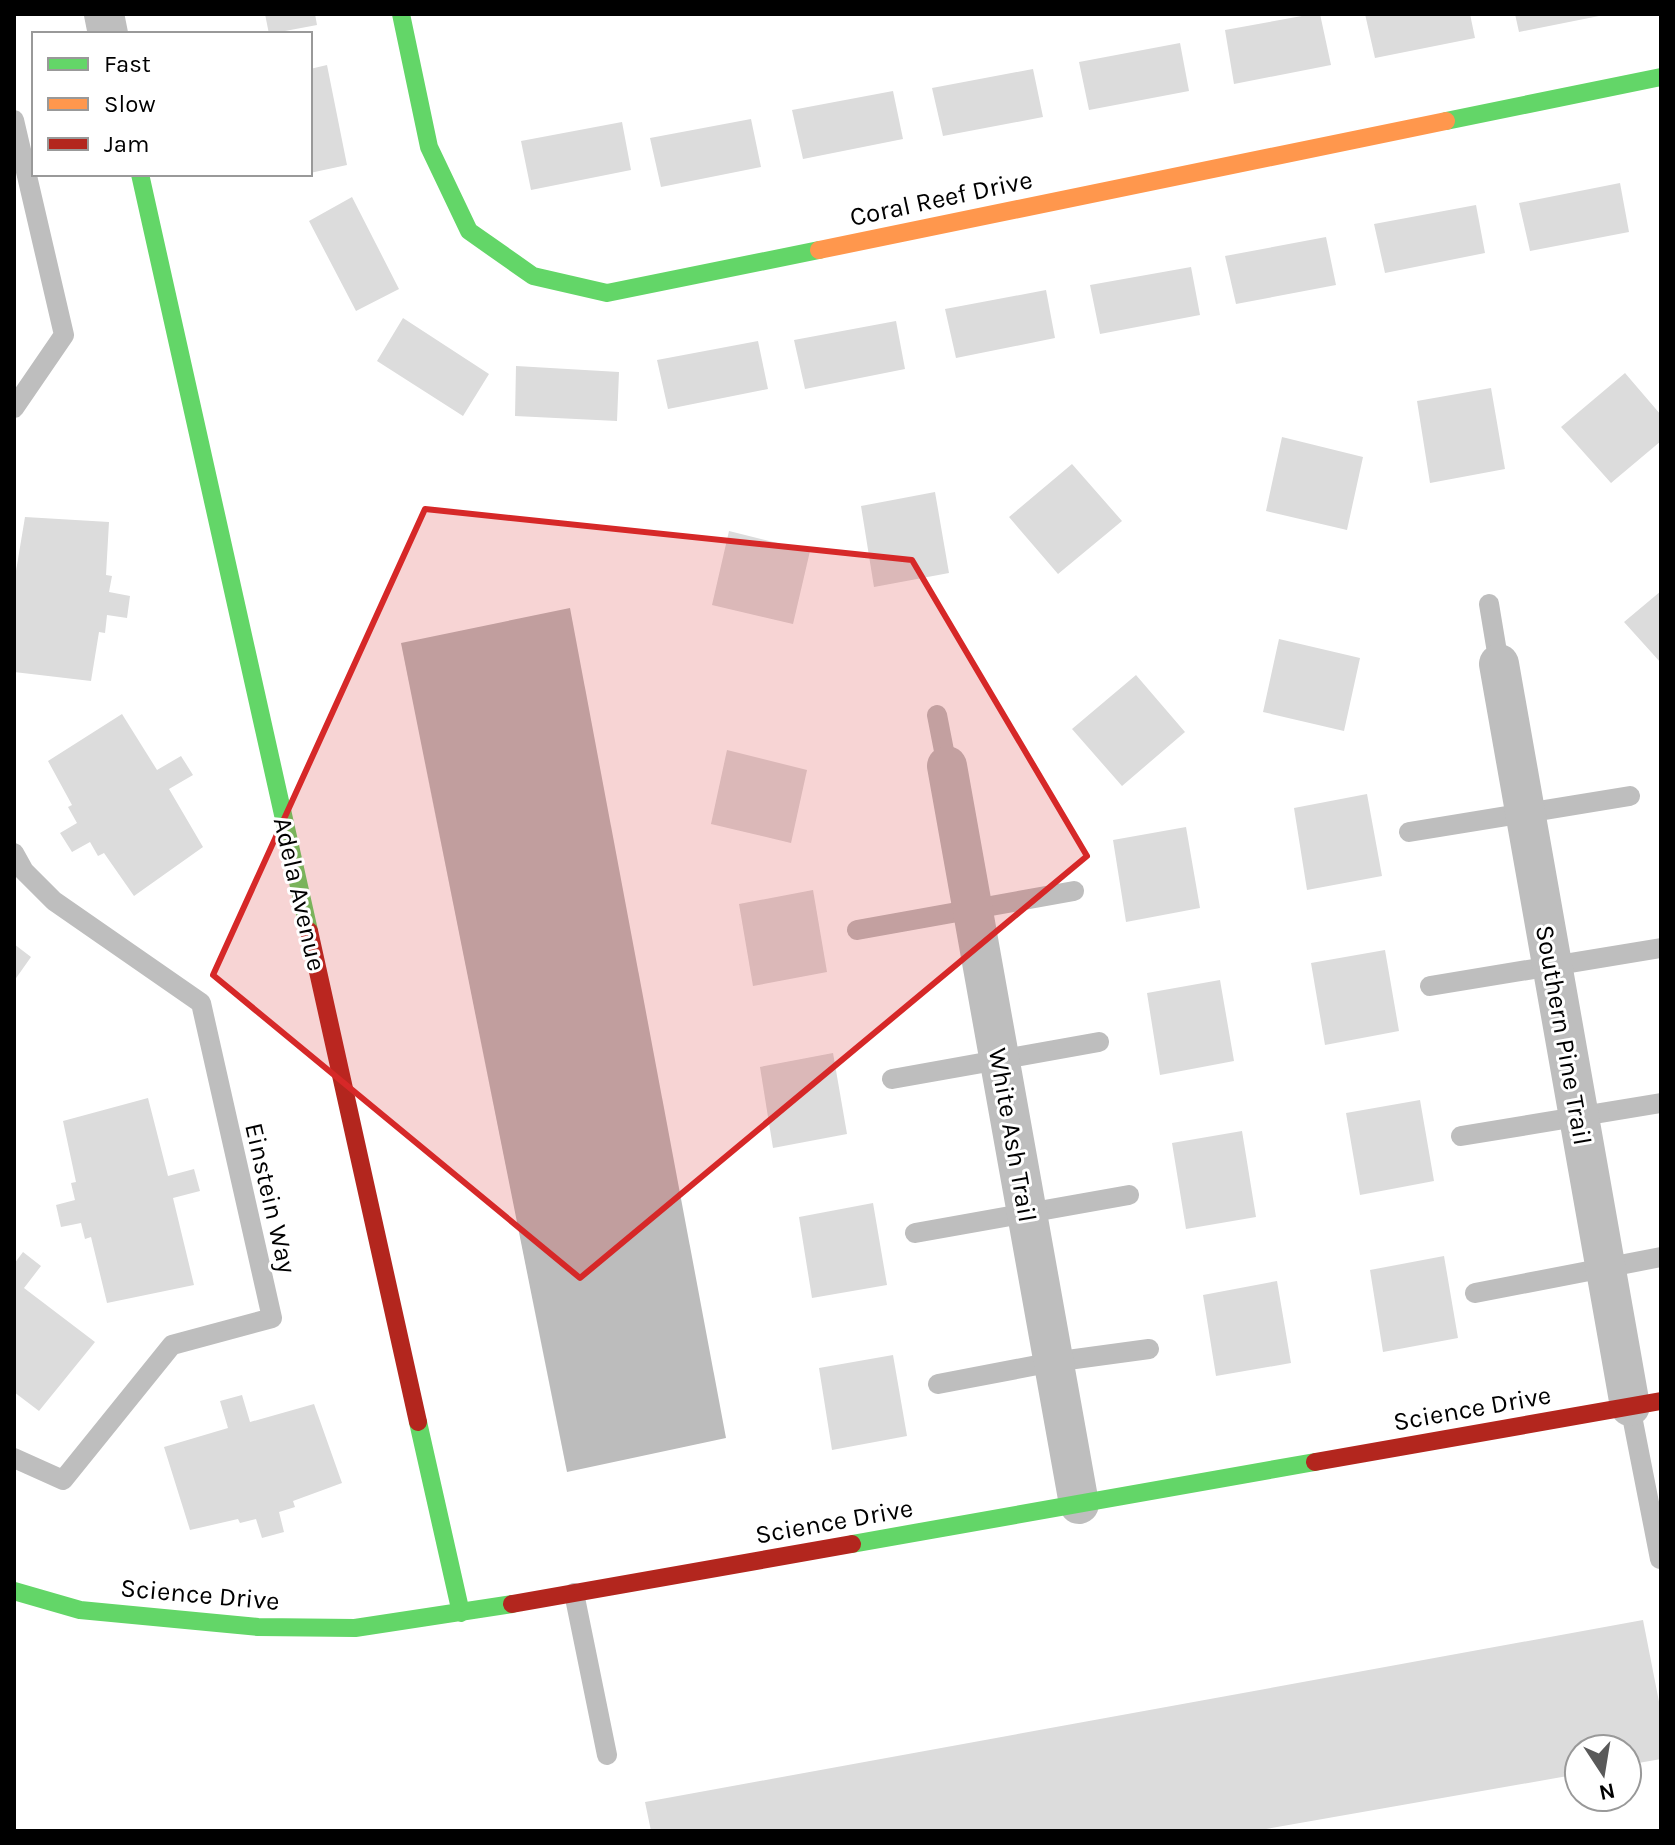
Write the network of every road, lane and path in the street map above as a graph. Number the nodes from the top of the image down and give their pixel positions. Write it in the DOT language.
graph roads {
  1 [pos="401,14"];
  2 [pos="1661,77"];
  3 [pos="14,120"];
  4 [pos="140,176"];
  5 [pos="14,408"];
  6 [pos="1489,604"];
  7 [pos="1499,664"];
  8 [pos="937,715"];
  9 [pos="947,766"];
  10 [pos="1630,796"];
  11 [pos="1525,813"];
  12 [pos="1409,832"];
  13 [pos="14,853"];
  14 [pos="1074,891"];
  15 [pos="972,909"];
  16 [pos="857,930"];
  17 [pos="1661,948"];
  18 [pos="1552,966"];
  19 [pos="1430,986"];
  20 [pos="1099,1042"];
  21 [pos="999,1060"];
  22 [pos="892,1079"];
  23 [pos="1661,1103"];
  24 [pos="1579,1117"];
  25 [pos="1461,1136"];
  26 [pos="1129,1195"];
  27 [pos="1027,1213"];
  28 [pos="915,1233"];
  29 [pos="1661,1257"];
  30 [pos="1605,1268"];
  31 [pos="1475,1293"];
  32 [pos="1149,1349"];
  33 [pos="1053,1362"];
  34 [pos="938,1384"];
  35 [pos="1645,1404"];
  36 [pos="14,1458"];
  37 [pos="1079,1504"];
  38 [pos="1660,1559"];
  39 [pos="14,1591"];
  40 [pos="574,1593"];
  41 [pos="461,1613"];
  42 [pos="607,1755"];
  1 -- 2 [label="street, Coral Reef Drive"];
  3 -- 5 [label="lane"];
  4 -- 41 [label="street, Adela Avenue"];
  6 -- 7 [label="lane"];
  7 -- 11 [label="street, Southern Pine Trail"];
  8 -- 9 [label="lane"];
  9 -- 15 [label="street, White Ash Trail"];
  10 -- 11 [label="lane"];
  11 -- 12 [label="lane"];
  11 -- 18 [label="street, Southern Pine Trail"];
  13 -- 36 [label="lane, Einstein Way"];
  14 -- 15 [label="lane"];
  15 -- 16 [label="lane"];
  15 -- 21 [label="street, White Ash Trail"];
  17 -- 18 [label="lane"];
  18 -- 19 [label="lane"];
  18 -- 24 [label="street, Southern Pine Trail"];
  20 -- 21 [label="lane"];
  21 -- 22 [label="lane"];
  21 -- 27 [label="street, White Ash Trail"];
  23 -- 24 [label="lane"];
  24 -- 25 [label="lane"];
  24 -- 30 [label="street, Southern Pine Trail"];
  26 -- 27 [label="lane"];
  27 -- 28 [label="lane"];
  27 -- 33 [label="street, White Ash Trail"];
  29 -- 30 [label="lane"];
  30 -- 31 [label="lane"];
  30 -- 35 [label="street, Southern Pine Trail"];
  32 -- 33 [label="lane"];
  33 -- 34 [label="lane"];
  33 -- 37 [label="street, White Ash Trail"];
  35 -- 37 [label="street, Science Drive"];
  35 -- 38 [label="lane"];
  37 -- 40 [label="street, Science Drive"];
  39 -- 41 [label="street, Science Drive"];
  40 -- 41 [label="street, Science Drive"];
  40 -- 42 [label="lane"];
}
